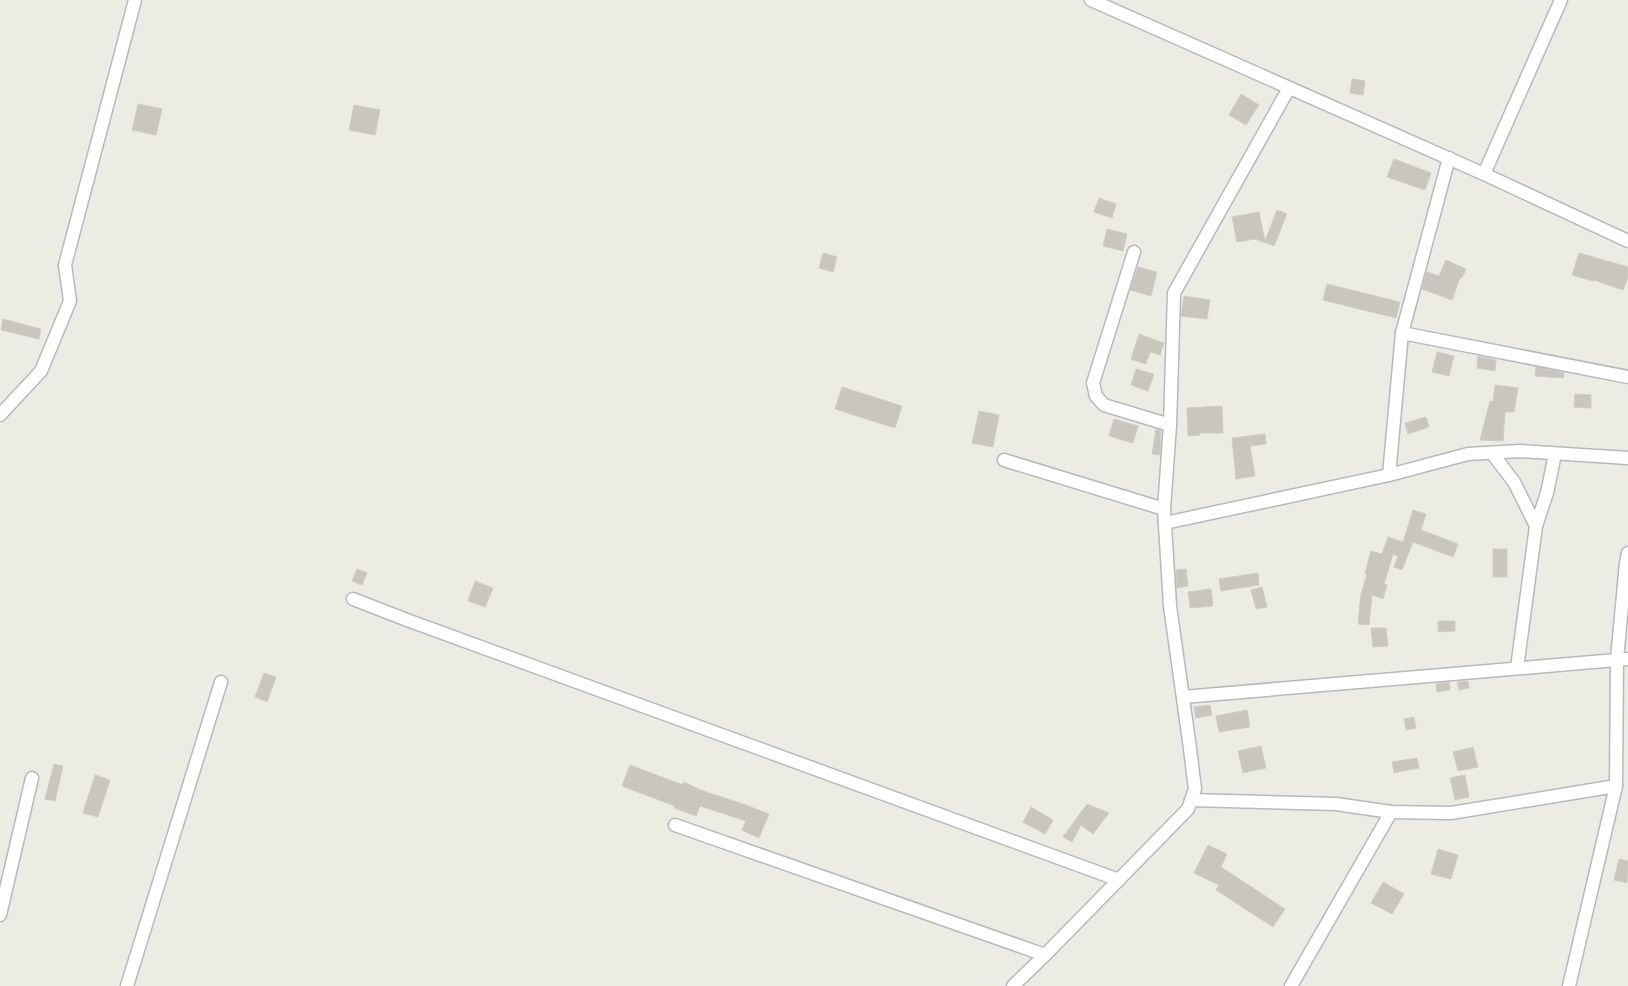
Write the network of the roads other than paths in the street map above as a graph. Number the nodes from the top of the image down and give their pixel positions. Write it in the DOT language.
graph roads {
  1 [pos="135,0"];
  2 [pos="1091,0"];
  3 [pos="1562,0"];
  4 [pos="1289,88"];
  5 [pos="1449,158"];
  6 [pos="1484,174"];
  7 [pos="1628,241"];
  8 [pos="1134,252"];
  9 [pos="1402,334"];
  10 [pos="1628,377"];
  11 [pos="0,415"];
  12 [pos="1170,425"];
  13 [pos="1492,453"];
  14 [pos="1556,454"];
  15 [pos="1628,458"];
  16 [pos="1004,460"];
  17 [pos="1389,475"];
  18 [pos="1164,509"];
  19 [pos="1165,523"];
  20 [pos="1536,526"];
  21 [pos="1628,554"];
  22 [pos="353,598"];
  23 [pos="1622,659"];
  24 [pos="1517,668"];
  25 [pos="221,682"];
  26 [pos="1183,697"];
  27 [pos="32,778"];
  28 [pos="1616,786"];
  29 [pos="1191,800"];
  30 [pos="1390,812"];
  31 [pos="675,825"];
  32 [pos="1120,880"];
  33 [pos="0,915"];
  34 [pos="1045,955"];
  35 [pos="127,986"];
  36 [pos="1013,986"];
  37 [pos="1291,986"];
  38 [pos="1569,986"];
  1 -- 11 [label="street"];
  2 -- 4 [label="street"];
  3 -- 6 [label="street"];
  4 -- 5 [label="street"];
  4 -- 12 [label="street"];
  5 -- 6 [label="street"];
  5 -- 9 [label="street"];
  6 -- 7 [label="street"];
  8 -- 12 [label="street"];
  9 -- 10 [label="street"];
  9 -- 17 [label="street"];
  12 -- 18 [label="street"];
  13 -- 14 [label="street"];
  13 -- 17 [label="street"];
  13 -- 20 [label="street"];
  14 -- 15 [label="street"];
  14 -- 20 [label="street"];
  16 -- 18 [label="street"];
  17 -- 19 [label="street"];
  18 -- 19 [label="street"];
  19 -- 26 [label="street"];
  20 -- 24 [label="street"];
  21 -- 23 [label="street"];
  22 -- 32 [label="street"];
  23 -- 24 [label="street"];
  23 -- 28 [label="street"];
  24 -- 26 [label="street"];
  25 -- 35 [label="street"];
  26 -- 29 [label="street"];
  27 -- 33 [label="street"];
  28 -- 30 [label="street"];
  28 -- 38 [label="street"];
  29 -- 30 [label="street"];
  29 -- 32 [label="street"];
  30 -- 37 [label="street"];
  31 -- 34 [label="street"];
  32 -- 34 [label="street"];
  34 -- 36 [label="street"];
}
